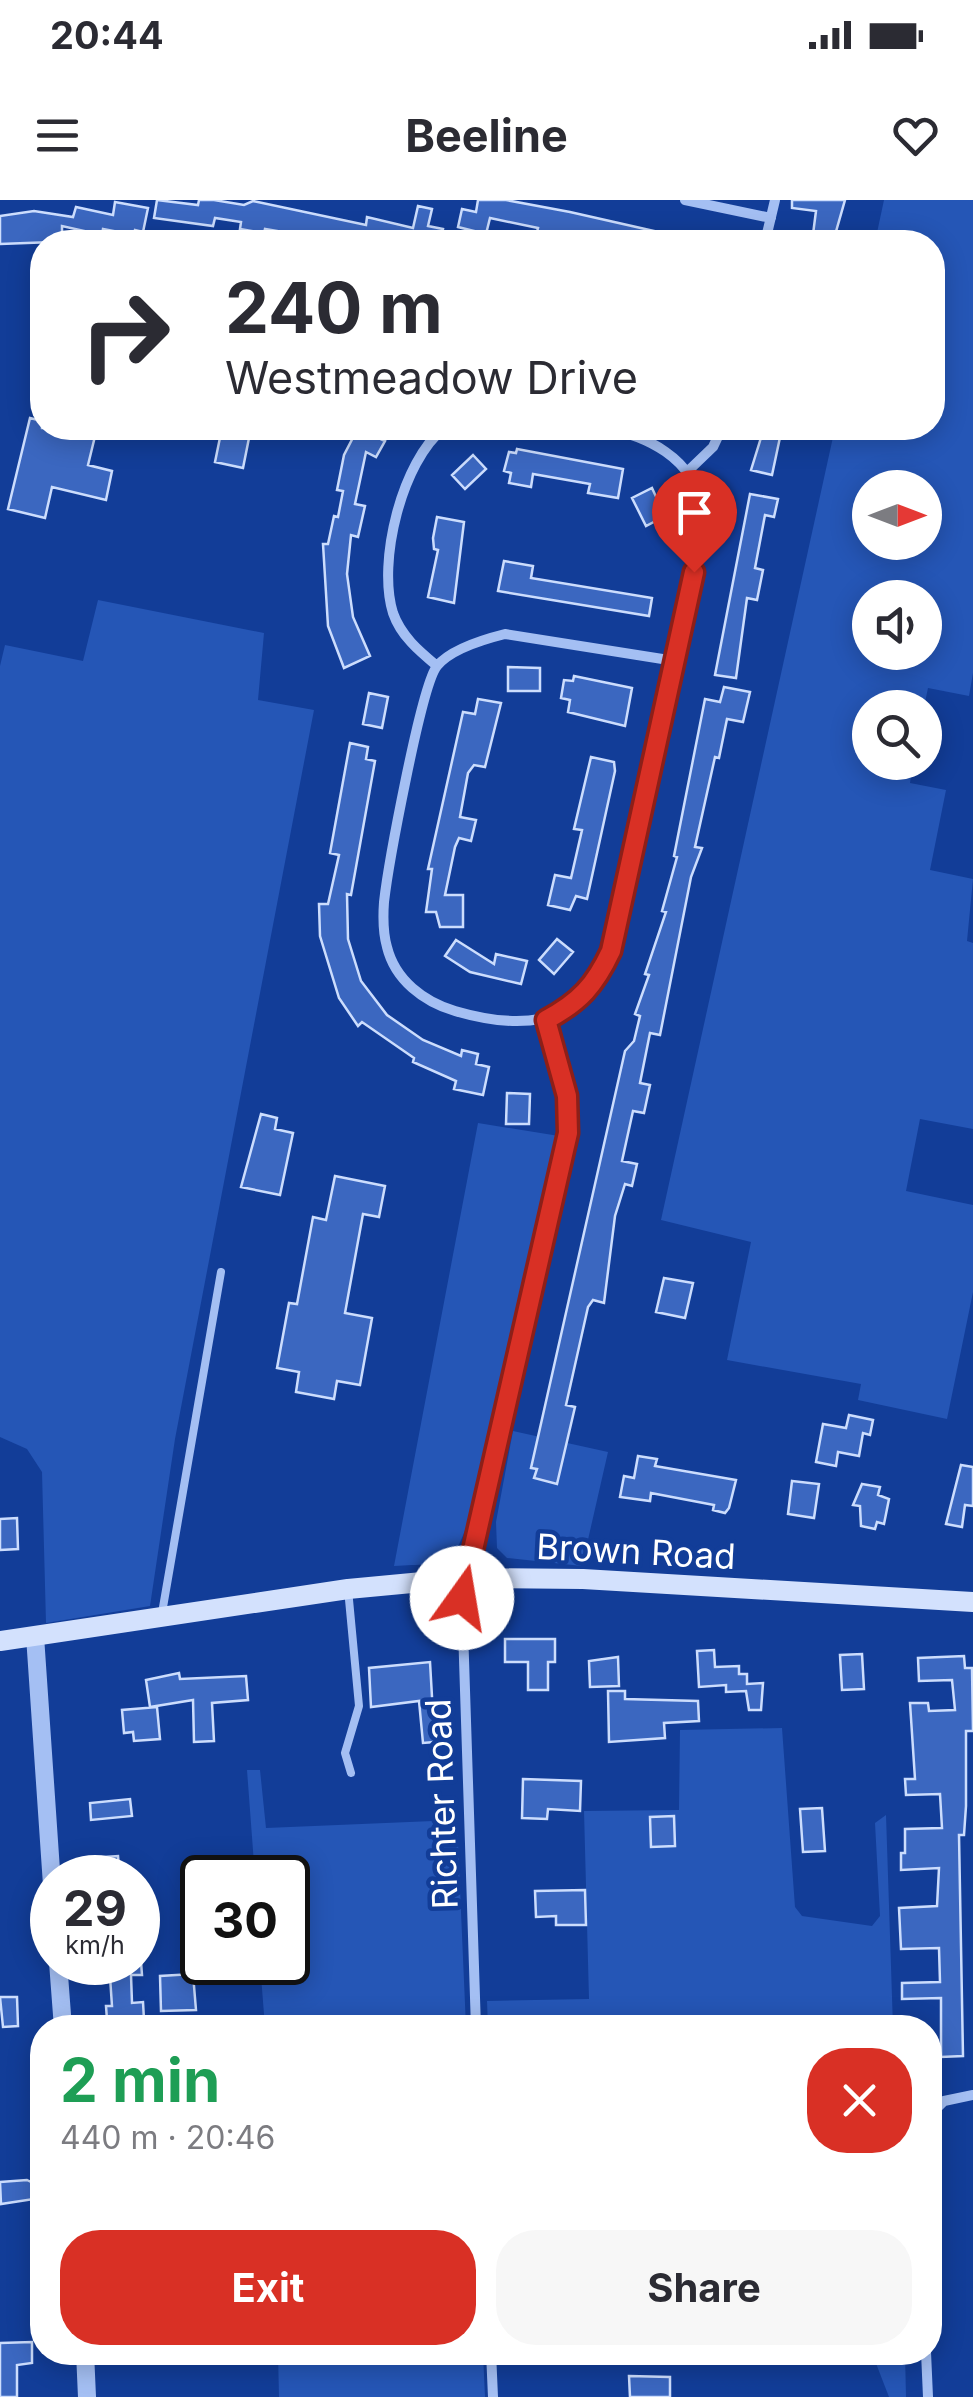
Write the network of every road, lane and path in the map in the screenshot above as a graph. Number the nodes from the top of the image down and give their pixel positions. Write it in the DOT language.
graph roads {
  1 [pos="685,200"];
  2 [pos="775,200"];
  3 [pos="771,218"];
  4 [pos="768,230"];
  5 [pos="431,440"];
  6 [pos="643,440"];
  7 [pos="716,440"];
  8 [pos="686,472"];
  9 [pos="676,660"];
  10 [pos="438,666"];
  11 [pos="546,1020"];
  12 [pos="221,1272"];
  13 [pos="466,1578"];
  14 [pos="348,1589"];
  15 [pos="973,1602"];
  16 [pos="161,1618"];
  17 [pos="35,1636"];
  18 [pos="0,1641"];
  19 [pos="350,1773"];
  20 [pos="50,1855"];
  21 [pos="59,1985"];
  22 [pos="61,2015"];
  23 [pos="476,2015"];
  24 [pos="973,2095"];
  25 [pos="942,2103"];
  26 [pos="85,2365"];
  27 [pos="492,2365"];
  28 [pos="927,2365"];
  29 [pos="87,2397"];
  30 [pos="493,2397"];
  31 [pos="928,2397"];
  1 -- 3 [label="street"];
  2 -- 3 [label="street"];
  3 -- 4 [label="street"];
  5 -- 10 [label="street"];
  6 -- 8 [label="street"];
  7 -- 8 [label="street"];
  8 -- 9 [label="street"];
  9 -- 10 [label="street"];
  9 -- 11 [label="street"];
  10 -- 11 [label="street"];
  11 -- 13 [label="street, Richter Road"];
  12 -- 16 [label="lane"];
  13 -- 14 [label="main road, Brown Road"];
  13 -- 15 [label="main road, Brown Road"];
  13 -- 23 [label="street, Richter Road"];
  14 -- 16 [label="main road, Brown Road"];
  14 -- 19 [label="lane"];
  16 -- 17 [label="main road, Brown Road"];
  17 -- 18 [label="main road, Brown Road"];
  17 -- 20 [label="street"];
  21 -- 22 [label="street"];
  24 -- 25 [label="street"];
  26 -- 29 [label="street"];
  27 -- 30 [label="street"];
  28 -- 31 [label="street"];
}
